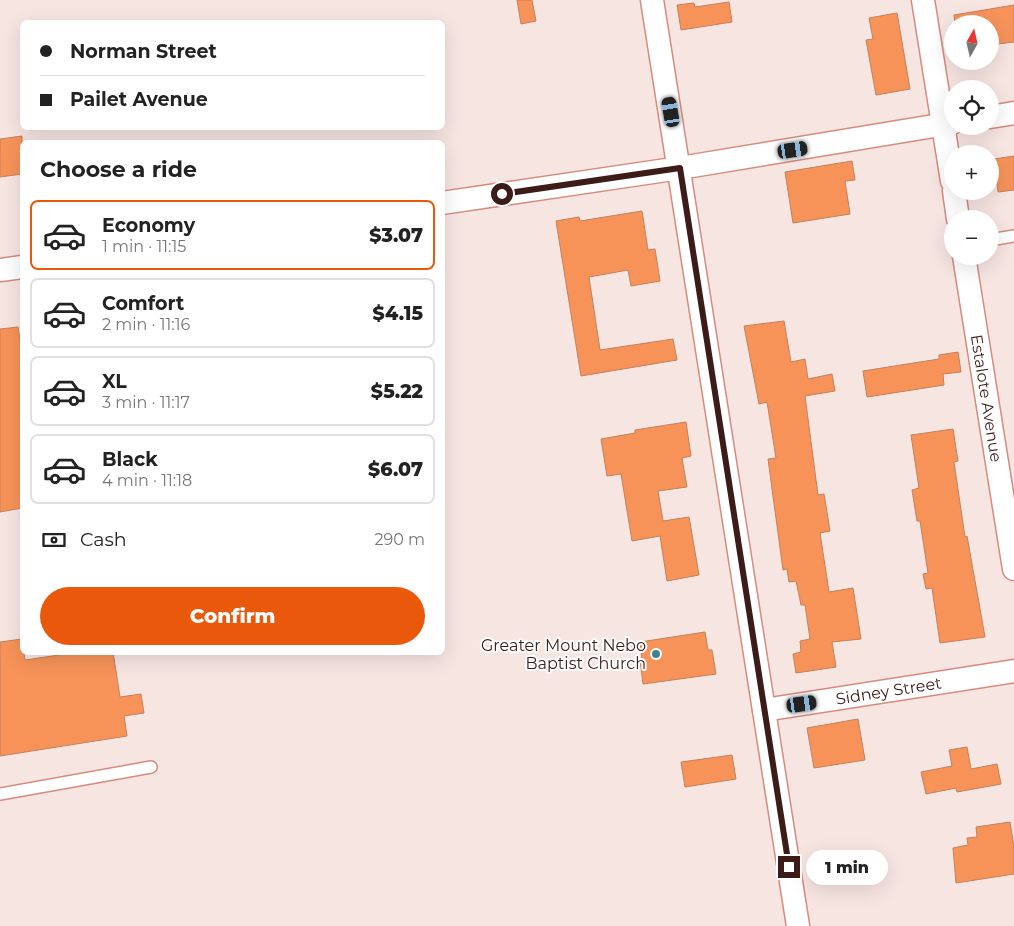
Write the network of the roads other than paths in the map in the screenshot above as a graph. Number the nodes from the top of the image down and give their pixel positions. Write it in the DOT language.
graph roads {
  1 [pos="652,0"];
  2 [pos="923,0"];
  3 [pos="944,104"];
  4 [pos="1014,113"];
  5 [pos="999,116"];
  6 [pos="944,125"];
  7 [pos="680,168"];
  8 [pos="445,203"];
  9 [pos="1014,236"];
  10 [pos="999,238"];
  11 [pos="965,265"];
  12 [pos="20,267"];
  13 [pos="0,270"];
  14 [pos="1014,569"];
  15 [pos="1014,671"];
  16 [pos="764,710"];
  17 [pos="151,767"];
  18 [pos="0,794"];
  19 [pos="798,926"];
  1 -- 7 [label="street"];
  2 -- 3 [label="street"];
  4 -- 5 [label="street"];
  6 -- 7 [label="street"];
  7 -- 8 [label="street"];
  7 -- 16 [label="street"];
  9 -- 10 [label="lane"];
  11 -- 14 [label="street, Estalote Avenue"];
  12 -- 13 [label="street"];
  15 -- 16 [label="street, Sidney Street"];
  16 -- 19 [label="street"];
  17 -- 18 [label="lane"];
}
